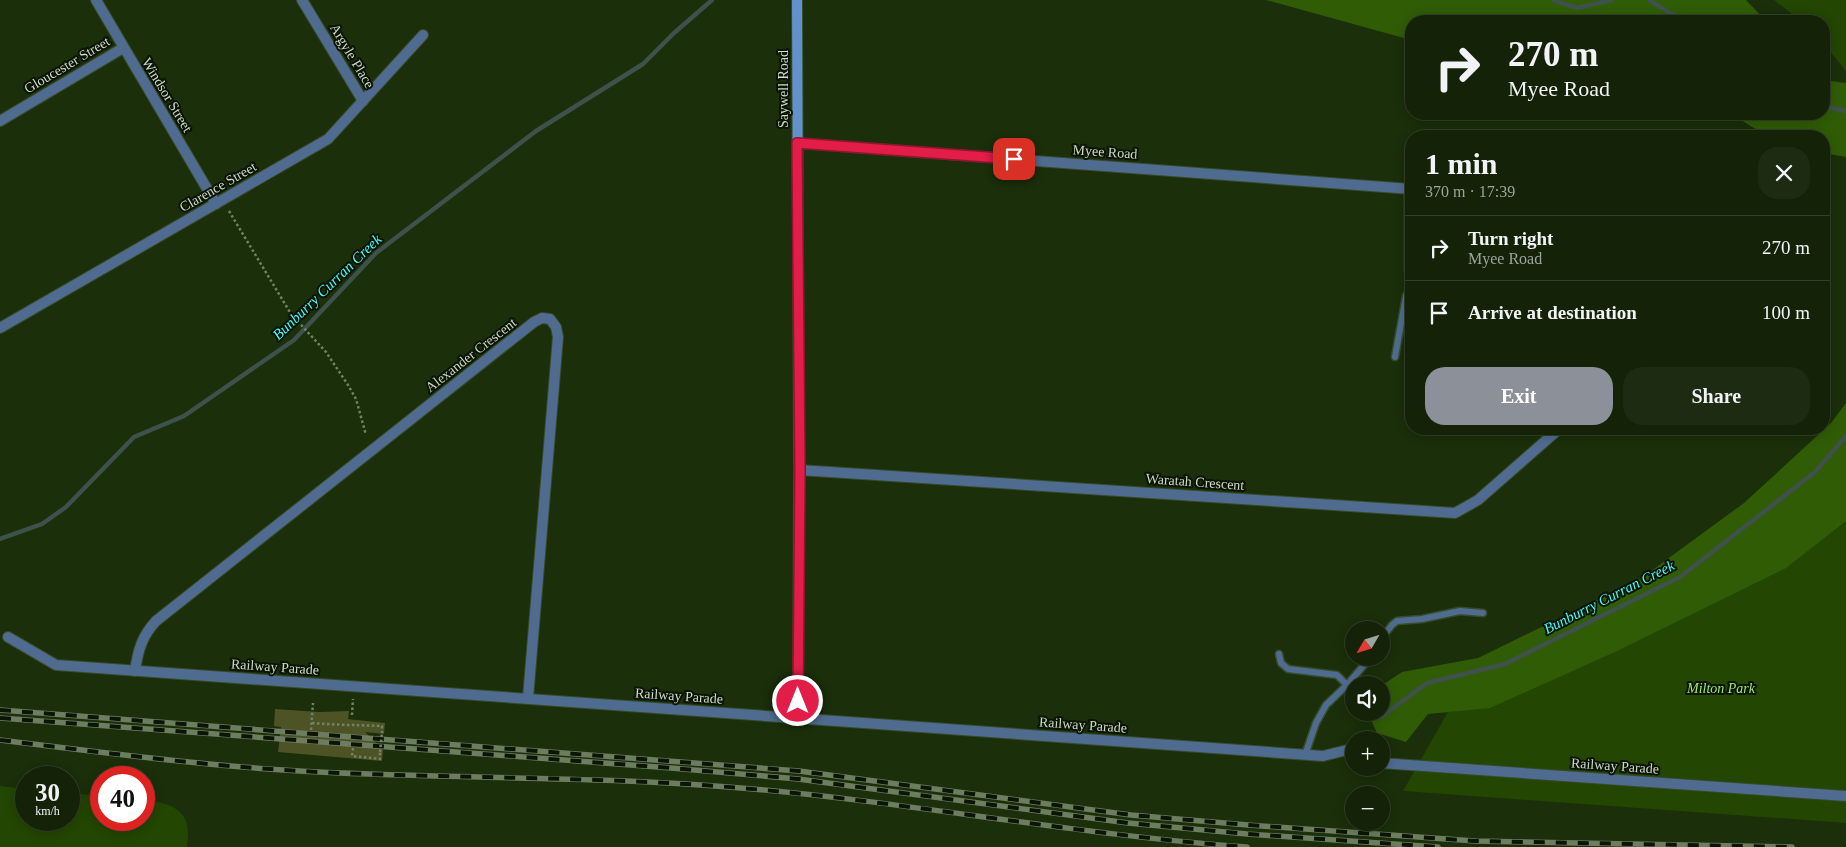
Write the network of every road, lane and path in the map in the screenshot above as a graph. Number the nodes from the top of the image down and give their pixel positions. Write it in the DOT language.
graph roads {
  1 [pos="96,0"];
  2 [pos="302,0"];
  3 [pos="797,0"];
  4 [pos="423,35"];
  5 [pos="123,48"];
  6 [pos="363,101"];
  7 [pos="0,121"];
  8 [pos="797,143"];
  9 [pos="1405,189"];
  10 [pos="216,204"];
  11 [pos="1405,302"];
  12 [pos="0,328"];
  13 [pos="1395,357"];
  14 [pos="366,435"];
  15 [pos="1552,435"];
  16 [pos="800,470"];
  17 [pos="1483,613"];
  18 [pos="1390,628"];
  19 [pos="8,636"];
  20 [pos="1279,654"];
  21 [pos="1363,666"];
  22 [pos="135,671"];
  23 [pos="1355,676"];
  24 [pos="1345,683"];
  25 [pos="1345,687"];
  26 [pos="528,698"];
  27 [pos="313,702"];
  28 [pos="353,706"];
  29 [pos="352,714"];
  30 [pos="798,719"];
  31 [pos="312,723"];
  32 [pos="311,730"];
  33 [pos="353,748"];
  34 [pos="1345,751"];
  35 [pos="1305,755"];
  36 [pos="1390,764"];
  37 [pos="1846,796"];
  1 -- 5 [label="street, Windsor Street"];
  2 -- 6 [label="street, Argyle Place"];
  3 -- 8 [label="street, Saywell Road"];
  4 -- 6 [label="street, Clarence Street"];
  5 -- 7 [label="street, Gloucester Street"];
  5 -- 10 [label="street, Windsor Street"];
  6 -- 10 [label="street, Clarence Street"];
  8 -- 9 [label="street, Myee Road"];
  8 -- 16 [label="street, Saywell Road"];
  10 -- 12 [label="street, Clarence Street"];
  10 -- 14 [label="path"];
  11 -- 13 [label="lane"];
  15 -- 16 [label="street, Waratah Crescent"];
  16 -- 30 [label="street, Saywell Road"];
  17 -- 18 [label="lane"];
  19 -- 22 [label="street, Railway Parade"];
  20 -- 24 [label="lane"];
  21 -- 23 [label="lane"];
  22 -- 26 [label="street, Railway Parade"];
  22 -- 26 [label="street, Alexander Crescent"];
  25 -- 35 [label="lane"];
  26 -- 30 [label="street, Railway Parade"];
  27 -- 31 [label="path"];
  28 -- 29 [label="path"];
  30 -- 35 [label="street, Railway Parade"];
  31 -- 32 [label="path"];
  31 -- 33 [label="path, bridge"];
  34 -- 35 [label="street, Railway Parade"];
  36 -- 37 [label="street, Railway Parade"];
}
